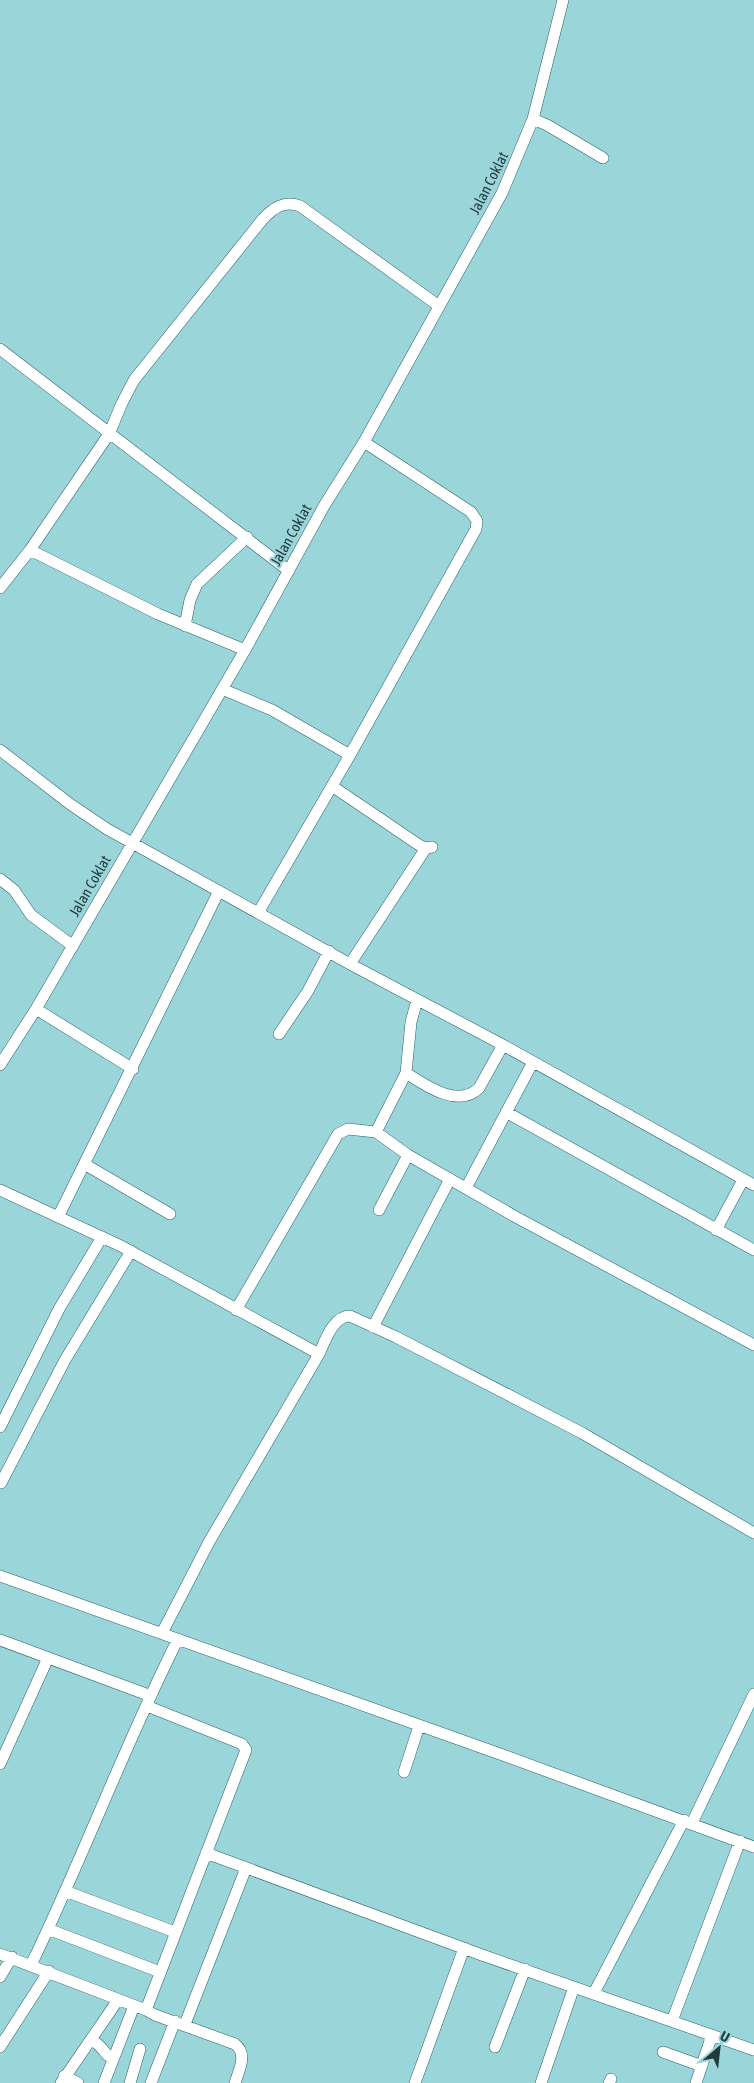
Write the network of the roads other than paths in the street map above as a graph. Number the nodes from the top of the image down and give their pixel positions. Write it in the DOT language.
graph roads {
  1 [pos="563,0"];
  2 [pos="534,119"];
  3 [pos="603,158"];
  4 [pos="439,306"];
  5 [pos="0,349"];
  6 [pos="110,434"];
  7 [pos="364,442"];
  8 [pos="247,537"];
  9 [pos="30,550"];
  10 [pos="289,571"];
  11 [pos="0,588"];
  12 [pos="185,626"];
  13 [pos="245,650"];
  14 [pos="222,689"];
  15 [pos="350,755"];
  16 [pos="2,756"];
  17 [pos="332,786"];
  18 [pos="132,841"];
  19 [pos="0,879"];
  20 [pos="219,891"];
  21 [pos="258,912"];
  22 [pos="73,946"];
  23 [pos="329,951"];
  24 [pos="350,964"];
  25 [pos="417,1000"];
  26 [pos="36,1009"];
  27 [pos="279,1034"];
  28 [pos="503,1045"];
  29 [pos="533,1062"];
  30 [pos="0,1064"];
  31 [pos="133,1069"];
  32 [pos="406,1073"];
  33 [pos="506,1112"];
  34 [pos="376,1132"];
  35 [pos="408,1155"];
  36 [pos="86,1165"];
  37 [pos="450,1179"];
  38 [pos="743,1180"];
  39 [pos="754,1185"];
  40 [pos="466,1188"];
  41 [pos="0,1190"];
  42 [pos="379,1210"];
  43 [pos="170,1214"];
  44 [pos="58,1217"];
  45 [pos="716,1230"];
  46 [pos="102,1237"];
  47 [pos="754,1250"];
  48 [pos="131,1251"];
  49 [pos="236,1310"];
  50 [pos="372,1327"];
  51 [pos="754,1345"];
  52 [pos="319,1354"];
  53 [pos="0,1427"];
  54 [pos="1,1483"];
  55 [pos="754,1533"];
  56 [pos="0,1576"];
  57 [pos="162,1633"];
  58 [pos="178,1639"];
  59 [pos="0,1640"];
  60 [pos="48,1658"];
  61 [pos="754,1694"];
  62 [pos="149,1702"];
  63 [pos="419,1726"];
  64 [pos="0,1764"];
  65 [pos="404,1772"];
  66 [pos="688,1822"];
  67 [pos="740,1841"];
  68 [pos="754,1847"];
  69 [pos="206,1853"];
  70 [pos="246,1868"];
  71 [pos="65,1891"];
  72 [pos="48,1930"];
  73 [pos="175,1932"];
  74 [pos="464,1948"];
  75 [pos="0,1954"];
  76 [pos="12,1957"];
  77 [pos="31,1965"];
  78 [pos="525,1969"];
  79 [pos="48,1971"];
  80 [pos="160,1972"];
  81 [pos="0,1977"];
  82 [pos="574,1987"];
  83 [pos="594,1993"];
  84 [pos="118,2000"];
  85 [pos="134,2006"];
  86 [pos="146,2010"];
  87 [pos="672,2021"];
  88 [pos="180,2023"];
  89 [pos="712,2035"];
  90 [pos="91,2040"];
  91 [pos="0,2047"];
  92 [pos="495,2047"];
  93 [pos="140,2049"];
  94 [pos="754,2050"];
  95 [pos="663,2052"];
  96 [pos="112,2058"];
  97 [pos="702,2066"];
  98 [pos="63,2080"];
  99 [pos="78,2083"];
  100 [pos="104,2083"];
  101 [pos="130,2083"];
  102 [pos="152,2083"];
  103 [pos="235,2083"];
  104 [pos="415,2083"];
  105 [pos="541,2083"];
  106 [pos="696,2083"];
  1 -- 2 [label="street, Jalan Coklat"];
  2 -- 3 [label="street"];
  2 -- 4 [label="street, Jalan Coklat"];
  4 -- 6 [label="street"];
  4 -- 7 [label="street, Jalan Coklat"];
  5 -- 6 [label="street"];
  6 -- 8 [label="street"];
  6 -- 9 [label="street"];
  7 -- 10 [label="street, Jalan Coklat"];
  7 -- 15 [label="street"];
  8 -- 10 [label="street"];
  8 -- 12 [label="street"];
  9 -- 11 [label="street"];
  9 -- 12 [label="street"];
  10 -- 13 [label="street, Jalan Coklat"];
  12 -- 13 [label="street"];
  13 -- 14 [label="street, Jalan Coklat"];
  14 -- 15 [label="street"];
  14 -- 18 [label="street, Jalan Coklat"];
  15 -- 17 [label="street"];
  16 -- 18 [label="street"];
  17 -- 21 [label="street"];
  17 -- 24 [label="street"];
  18 -- 20 [label="street"];
  18 -- 22 [label="street, Jalan Coklat"];
  19 -- 22 [label="street"];
  20 -- 21 [label="street"];
  20 -- 31 [label="street"];
  21 -- 23 [label="street"];
  22 -- 26 [label="street, Jalan Coklat"];
  23 -- 24 [label="street"];
  23 -- 27 [label="street"];
  24 -- 25 [label="street"];
  25 -- 28 [label="street"];
  25 -- 32 [label="street"];
  26 -- 30 [label="street, Jalan Coklat"];
  26 -- 31 [label="street"];
  28 -- 29 [label="street"];
  28 -- 32 [label="street"];
  29 -- 33 [label="street"];
  29 -- 38 [label="street"];
  31 -- 36 [label="street"];
  32 -- 34 [label="street"];
  33 -- 40 [label="street"];
  33 -- 45 [label="street"];
  34 -- 35 [label="street"];
  34 -- 49 [label="street"];
  35 -- 37 [label="street"];
  35 -- 42 [label="street"];
  36 -- 43 [label="street"];
  36 -- 44 [label="street"];
  37 -- 40 [label="street"];
  37 -- 50 [label="street"];
  38 -- 39 [label="street"];
  38 -- 45 [label="street"];
  40 -- 51 [label="street"];
  41 -- 44 [label="street"];
  44 -- 46 [label="street"];
  45 -- 47 [label="street"];
  46 -- 48 [label="street"];
  46 -- 53 [label="street"];
  48 -- 49 [label="street"];
  48 -- 54 [label="street"];
  49 -- 52 [label="street"];
  50 -- 52 [label="street"];
  50 -- 55 [label="street"];
  52 -- 57 [label="street"];
  56 -- 57 [label="street"];
  57 -- 58 [label="street"];
  58 -- 62 [label="street"];
  58 -- 63 [label="street"];
  59 -- 60 [label="street"];
  60 -- 62 [label="street"];
  60 -- 64 [label="street"];
  61 -- 66 [label="street"];
  62 -- 69 [label="street"];
  62 -- 71 [label="street"];
  63 -- 65 [label="street"];
  63 -- 66 [label="street"];
  66 -- 67 [label="street"];
  66 -- 83 [label="street"];
  67 -- 68 [label="street"];
  67 -- 87 [label="street"];
  69 -- 70 [label="street"];
  69 -- 73 [label="street"];
  70 -- 74 [label="street"];
  70 -- 88 [label="street"];
  71 -- 72 [label="street"];
  71 -- 73 [label="street"];
  72 -- 77 [label="street"];
  72 -- 80 [label="street"];
  73 -- 80 [label="street"];
  74 -- 78 [label="street"];
  74 -- 104 [label="street"];
  75 -- 76 [label="street"];
  76 -- 77 [label="street"];
  76 -- 81 [label="street"];
  77 -- 79 [label="street"];
  78 -- 82 [label="street"];
  78 -- 92 [label="street"];
  79 -- 84 [label="street"];
  79 -- 91 [label="street"];
  80 -- 86 [label="street"];
  82 -- 83 [label="street"];
  82 -- 105 [label="street"];
  83 -- 87 [label="street"];
  84 -- 85 [label="street"];
  84 -- 90 [label="street"];
  85 -- 86 [label="street"];
  85 -- 96 [label="street"];
  86 -- 88 [label="street"];
  87 -- 89 [label="street"];
  88 -- 102 [label="street"];
  88 -- 103 [label="street"];
  89 -- 94 [label="street"];
  89 -- 97 [label="street"];
  90 -- 96 [label="street"];
  90 -- 98 [label="street"];
  93 -- 101 [label="street"];
  95 -- 97 [label="street"];
  96 -- 100 [label="street"];
  97 -- 106 [label="street"];
  98 -- 99 [label="street"];
}
